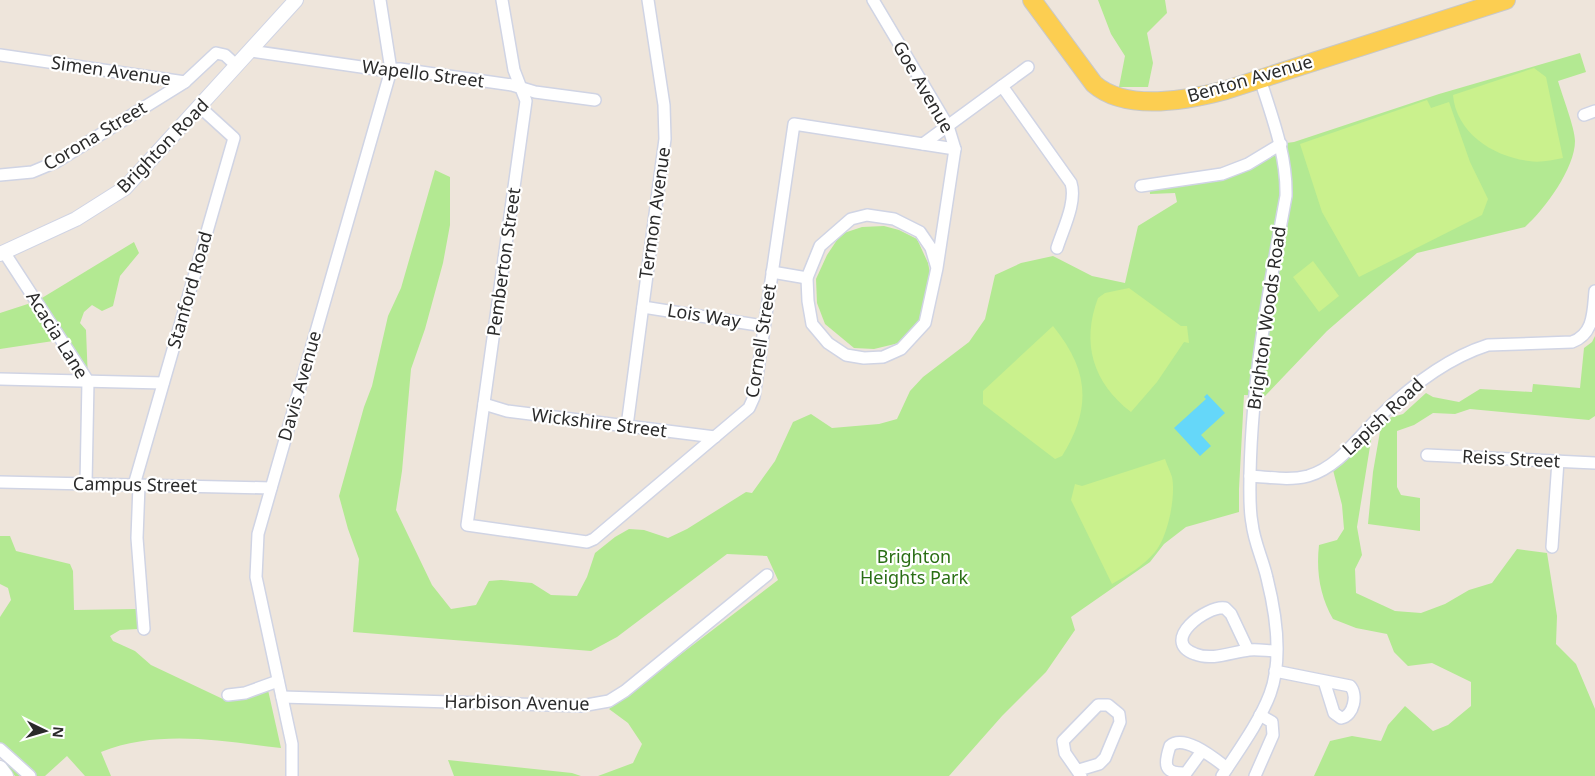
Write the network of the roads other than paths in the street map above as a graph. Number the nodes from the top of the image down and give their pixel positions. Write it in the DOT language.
graph roads {
  1 [pos="296,0"];
  2 [pos="380,0"];
  3 [pos="502,0"];
  4 [pos="648,0"];
  5 [pos="873,0"];
  6 [pos="1032,0"];
  7 [pos="1506,0"];
  8 [pos="251,51"];
  9 [pos="0,56"];
  10 [pos="237,66"];
  11 [pos="1028,67"];
  12 [pos="391,70"];
  13 [pos="1260,78"];
  14 [pos="185,82"];
  15 [pos="1002,86"];
  16 [pos="521,87"];
  17 [pos="595,100"];
  18 [pos="201,108"];
  19 [pos="1595,111"];
  20 [pos="1584,115"];
  21 [pos="948,126"];
  22 [pos="923,144"];
  23 [pos="1281,144"];
  24 [pos="955,149"];
  25 [pos="0,175"];
  26 [pos="1141,186"];
  27 [pos="1057,248"];
  28 [pos="2,253"];
  29 [pos="937,268"];
  30 [pos="772,272"];
  31 [pos="808,278"];
  32 [pos="1595,291"];
  33 [pos="643,307"];
  34 [pos="764,326"];
  35 [pos="0,379"];
  36 [pos="88,382"];
  37 [pos="164,384"];
  38 [pos="484,404"];
  39 [pos="627,426"];
  40 [pos="715,437"];
  41 [pos="1427,455"];
  42 [pos="1558,461"];
  43 [pos="1595,462"];
  44 [pos="1250,476"];
  45 [pos="0,482"];
  46 [pos="86,484"];
  47 [pos="136,485"];
  48 [pos="271,488"];
  49 [pos="587,542"];
  50 [pos="1552,547"];
  51 [pos="767,575"];
  52 [pos="144,629"];
  53 [pos="1248,650"];
  54 [pos="1276,651"];
  55 [pos="1275,671"];
  56 [pos="1324,681"];
  57 [pos="278,682"];
  58 [pos="228,695"];
  59 [pos="282,697"];
  60 [pos="1260,715"];
  61 [pos="0,749"];
  62 [pos="1202,751"];
  63 [pos="0,768"];
  64 [pos="1224,772"];
  65 [pos="1080,773"];
  66 [pos="6,776"];
  67 [pos="30,776"];
  68 [pos="292,776"];
  69 [pos="1255,776"];
  1 -- 8 [label="street, Brighton Road"];
  2 -- 12 [label="street, Davis Avenue"];
  3 -- 16 [label="street, Pemberton Street"];
  4 -- 33 [label="street, Termon Avenue"];
  5 -- 21 [label="street, Goe Avenue"];
  6 -- 13 [label="main road, Benton Avenue"];
  7 -- 13 [label="main road, Benton Avenue"];
  8 -- 10 [label="street, Brighton Road"];
  8 -- 12 [label="street, Wapello Street"];
  9 -- 14 [label="street, Simen Avenue"];
  10 -- 14 [label="street, Simen Avenue"];
  10 -- 18 [label="street, Brighton Road"];
  11 -- 15 [label="street"];
  12 -- 16 [label="street, Wapello Street"];
  12 -- 48 [label="street, Davis Avenue"];
  13 -- 23 [label="street, Brighton Woods Road"];
  14 -- 25 [label="street, Corona Street"];
  15 -- 21 [label="street"];
  15 -- 27 [label="street"];
  16 -- 17 [label="street, Wapello Street"];
  16 -- 38 [label="street, Pemberton Street"];
  18 -- 28 [label="street, Brighton Road"];
  18 -- 37 [label="street, Stanford Road"];
  19 -- 20 [label="street"];
  21 -- 22 [label="street"];
  21 -- 24 [label="street, Goe Avenue"];
  22 -- 24 [label="street"];
  22 -- 30 [label="street, Cornell Street"];
  23 -- 26 [label="street"];
  23 -- 44 [label="street, Brighton Woods Road"];
  24 -- 29 [label="street, Goe Avenue"];
  28 -- 36 [label="street, Acacia Lane"];
  29 -- 31 [label="street"];
  29 -- 31 [label="street"];
  30 -- 31 [label="street"];
  30 -- 34 [label="street, Cornell Street"];
  32 -- 44 [label="street, Lapish Road"];
  33 -- 34 [label="street, Lois Way"];
  33 -- 39 [label="street, Termon Avenue"];
  34 -- 40 [label="street, Cornell Street"];
  35 -- 36 [label="street"];
  36 -- 37 [label="street"];
  36 -- 46 [label="street, Acacia Lane"];
  37 -- 47 [label="street, Stanford Road"];
  38 -- 39 [label="street, Wickshire Street"];
  38 -- 49 [label="street, Pemberton Street"];
  39 -- 40 [label="street, Wickshire Street"];
  40 -- 49 [label="street, Cornell Street"];
  41 -- 42 [label="street, Reiss Street"];
  42 -- 43 [label="street, Reiss Street"];
  42 -- 50 [label="street"];
  44 -- 54 [label="street, Brighton Woods Road"];
  45 -- 46 [label="street, Campus Street"];
  46 -- 47 [label="street, Campus Street"];
  47 -- 48 [label="street, Campus Street"];
  47 -- 52 [label="street, Stanford Road"];
  48 -- 57 [label="street, Davis Avenue"];
  51 -- 59 [label="street, Harbison Avenue"];
  53 -- 53 [label="street"];
  53 -- 54 [label="street"];
  54 -- 55 [label="street, Brighton Woods Road"];
  55 -- 56 [label="street"];
  55 -- 60 [label="street, Brighton Woods Road"];
  57 -- 58 [label="street"];
  57 -- 59 [label="street, Davis Avenue"];
  59 -- 68 [label="street, Davis Avenue"];
  60 -- 64 [label="street, Brighton Woods Road"];
  60 -- 69 [label="street"];
  61 -- 67 [label="street"];
  62 -- 64 [label="street"];
  63 -- 66 [label="street"];
  65 -- 65 [label="street"];
}
